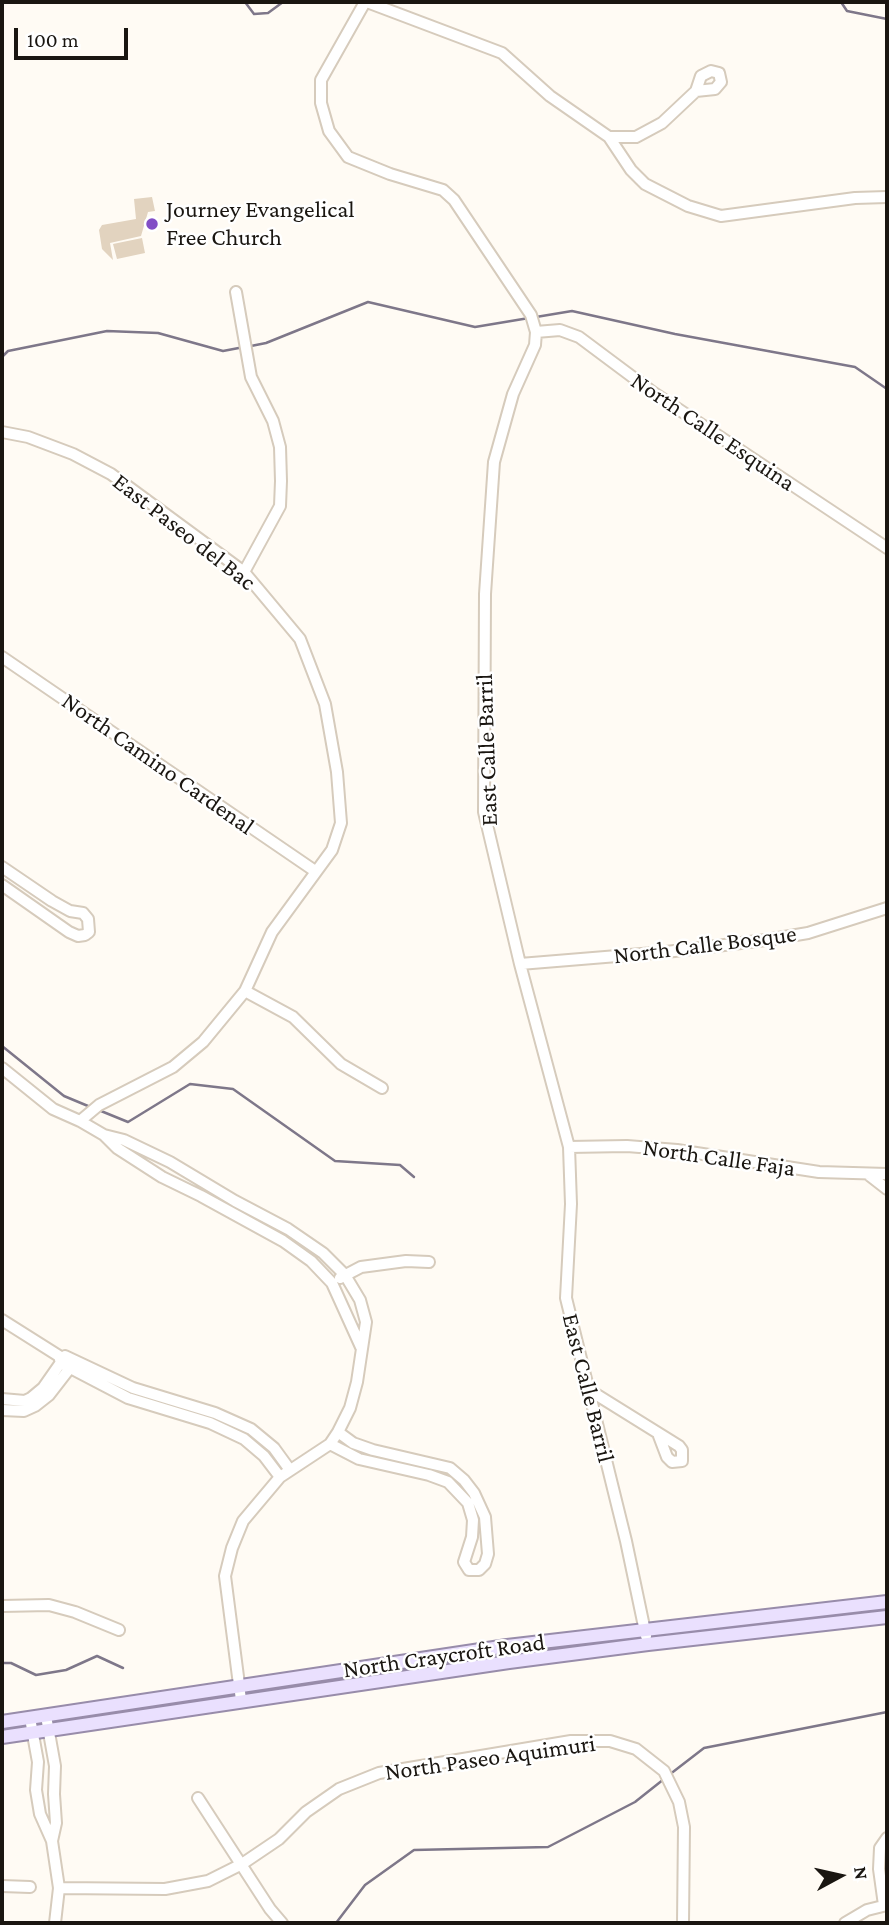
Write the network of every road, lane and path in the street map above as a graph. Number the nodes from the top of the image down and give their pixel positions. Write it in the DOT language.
graph roads {
  1 [pos="366,2"];
  2 [pos="696,91"];
  3 [pos="609,137"];
  4 [pos="887,197"];
  5 [pos="236,292"];
  6 [pos="536,332"];
  7 [pos="2,432"];
  8 [pos="887,548"];
  9 [pos="244,572"];
  10 [pos="2,657"];
  11 [pos="2,867"];
  12 [pos="315,872"];
  13 [pos="2,885"];
  14 [pos="887,908"];
  15 [pos="520,964"];
  16 [pos="245,991"];
  17 [pos="2,1068"];
  18 [pos="382,1088"];
  19 [pos="80,1121"];
  20 [pos="104,1135"];
  21 [pos="569,1147"];
  22 [pos="887,1174"];
  23 [pos="869,1175"];
  24 [pos="887,1189"];
  25 [pos="429,1262"];
  26 [pos="345,1275"];
  27 [pos="332,1283"];
  28 [pos="2,1320"];
  29 [pos="361,1347"];
  30 [pos="66,1361"];
  31 [pos="589,1390"];
  32 [pos="2,1399"];
  33 [pos="184,1404"];
  34 [pos="2,1410"];
  35 [pos="177,1414"];
  36 [pos="338,1432"];
  37 [pos="659,1436"];
  38 [pos="330,1444"];
  39 [pos="290,1470"];
  40 [pos="280,1477"];
  41 [pos="887,1602"];
  42 [pos="2,1606"];
  43 [pos="887,1617"];
  44 [pos="645,1629"];
  45 [pos="119,1630"];
  46 [pos="648,1644"];
  47 [pos="240,1686"];
  48 [pos="241,1700"];
  49 [pos="46,1716"];
  50 [pos="30,1718"];
  51 [pos="2,1722"];
  52 [pos="48,1730"];
  53 [pos="32,1732"];
  54 [pos="2,1737"];
  55 [pos="198,1798"];
  56 [pos="887,1838"];
  57 [pos="52,1841"];
  58 [pos="242,1864"];
  59 [pos="2,1886"];
  60 [pos="30,1887"];
  61 [pos="59,1888"];
  62 [pos="886,1905"];
  63 [pos="55,1923"];
  64 [pos="282,1923"];
  65 [pos="683,1923"];
  66 [pos="845,1923"];
  1 -- 3 [label="street"];
  1 -- 6 [label="street"];
  2 -- 3 [label="street"];
  3 -- 4 [label="street"];
  5 -- 9 [label="street"];
  6 -- 8 [label="street, North Calle Esquina"];
  6 -- 15 [label="street, East Calle Barril"];
  7 -- 9 [label="street, East Paseo del Bac"];
  9 -- 12 [label="street, East Paseo del Bac"];
  10 -- 12 [label="street, North Camino Cardenal"];
  11 -- 13 [label="street"];
  12 -- 16 [label="street, East Paseo del Bac"];
  14 -- 15 [label="street, North Calle Bosque"];
  15 -- 21 [label="street, East Calle Barril"];
  16 -- 18 [label="street"];
  16 -- 19 [label="street, East Paseo del Bac"];
  17 -- 19 [label="street"];
  19 -- 20 [label="street"];
  20 -- 26 [label="street"];
  20 -- 27 [label="street"];
  21 -- 23 [label="street, North Calle Faja"];
  21 -- 31 [label="street, East Calle Barril"];
  22 -- 23 [label="street, North Calle Faja"];
  23 -- 24 [label="street"];
  25 -- 26 [label="street"];
  26 -- 27 [label="street"];
  26 -- 29 [label="street"];
  27 -- 29 [label="street"];
  28 -- 30 [label="street"];
  29 -- 36 [label="street"];
  30 -- 32 [label="street"];
  30 -- 33 [label="street"];
  30 -- 34 [label="street"];
  30 -- 35 [label="street"];
  31 -- 37 [label="street"];
  31 -- 44 [label="street, East Calle Barril"];
  33 -- 35 [label="street"];
  33 -- 39 [label="street"];
  35 -- 40 [label="street"];
  36 -- 38 [label="street"];
  36 -- 38 [label="street"];
  38 -- 39 [label="street"];
  39 -- 40 [label="street"];
  40 -- 47 [label="street"];
  41 -- 44 [label="main road, North Craycroft Road"];
  42 -- 45 [label="street"];
  43 -- 46 [label="main road, North Craycroft Road"];
  44 -- 46 [label="street, East Calle Barril"];
  44 -- 47 [label="main road, North Craycroft Road"];
  46 -- 48 [label="main road, North Craycroft Road"];
  47 -- 48 [label="street"];
  47 -- 49 [label="main road, North Craycroft Road"];
  48 -- 52 [label="main road, North Craycroft Road"];
  49 -- 50 [label="main road, North Craycroft Road"];
  49 -- 52 [label="street"];
  50 -- 51 [label="main road, North Craycroft Road"];
  50 -- 53 [label="street"];
  52 -- 53 [label="main road, North Craycroft Road"];
  52 -- 57 [label="street"];
  53 -- 54 [label="main road, North Craycroft Road"];
  53 -- 57 [label="street"];
  55 -- 58 [label="street"];
  56 -- 62 [label="street"];
  57 -- 61 [label="street"];
  58 -- 61 [label="street, North Paseo Aquimuri"];
  58 -- 64 [label="street"];
  58 -- 65 [label="street, North Paseo Aquimuri"];
  59 -- 60 [label="street"];
  61 -- 63 [label="street"];
  62 -- 66 [label="street"];
}
